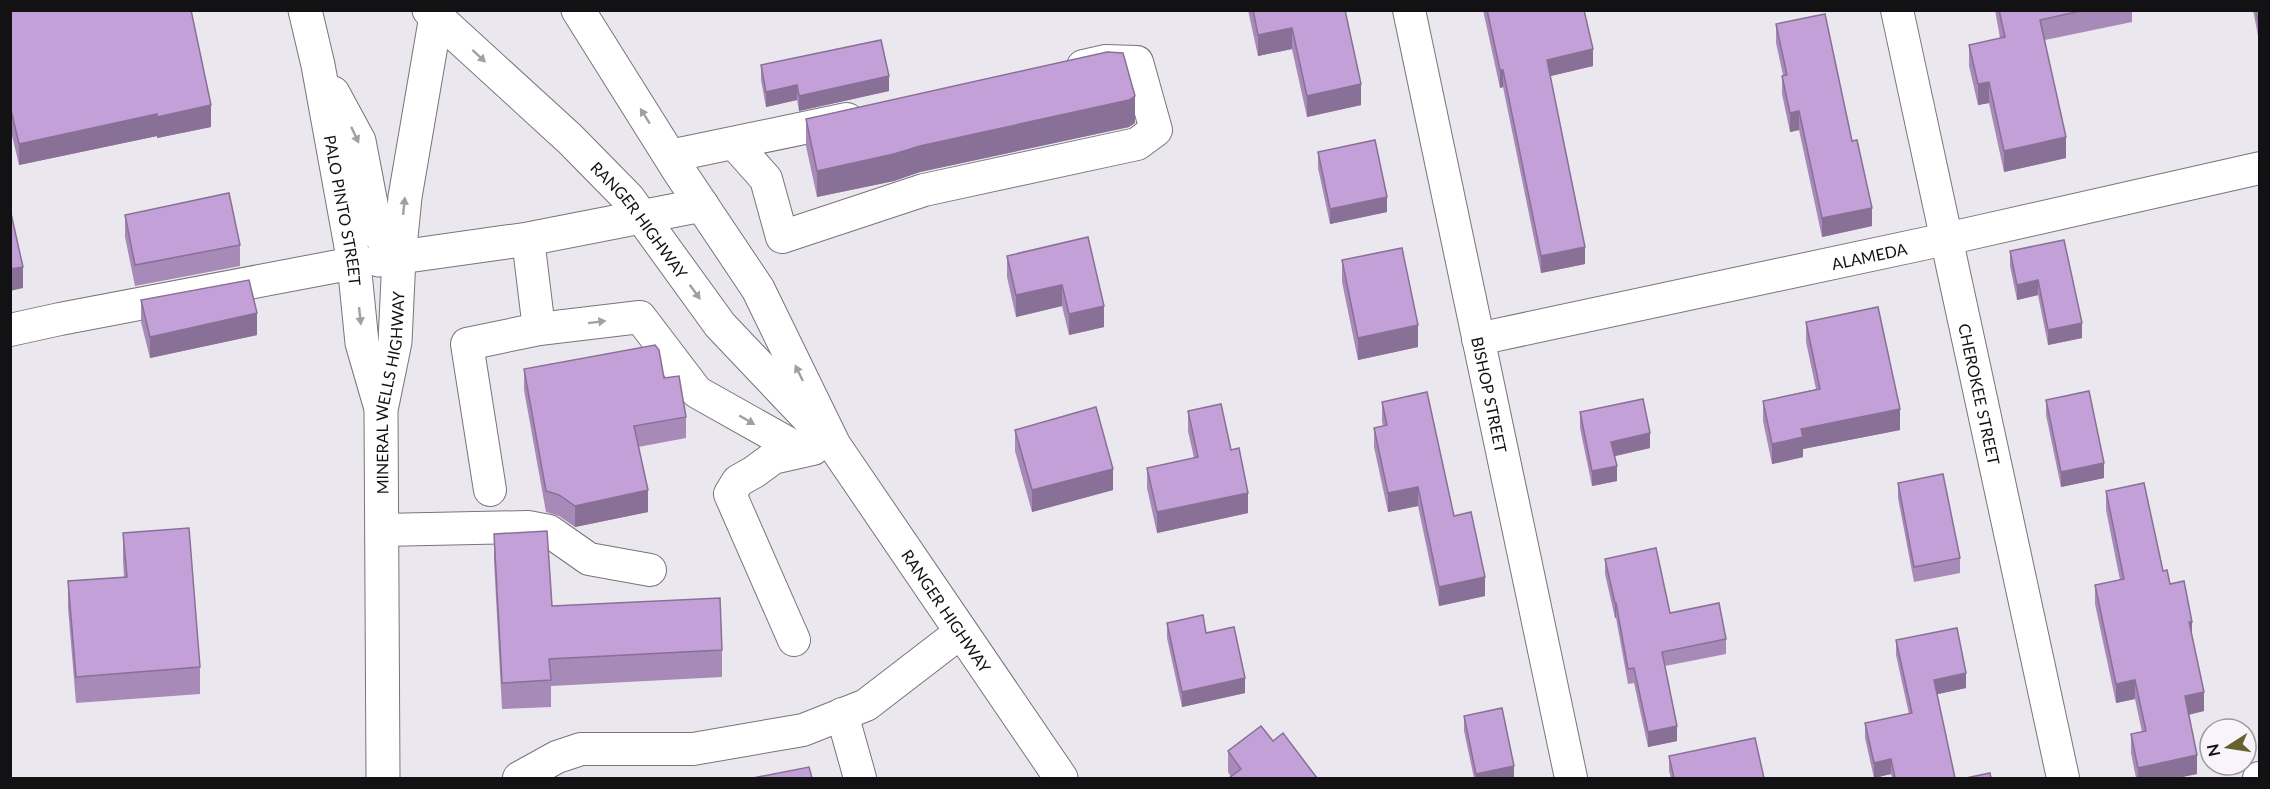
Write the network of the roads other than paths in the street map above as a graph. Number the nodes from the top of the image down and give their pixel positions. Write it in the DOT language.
graph roads {
  1 [pos="304,10"];
  2 [pos="578,10"];
  3 [pos="1409,10"];
  4 [pos="1897,10"];
  5 [pos="434,13"];
  6 [pos="318,65"];
  7 [pos="1059,71"];
  8 [pos="874,112"];
  9 [pos="734,143"];
  10 [pos="670,156"];
  11 [pos="2259,168"];
  12 [pos="702,205"];
  13 [pos="641,217"];
  14 [pos="528,238"];
  15 [pos="1946,239"];
  16 [pos="399,257"];
  17 [pos="354,263"];
  18 [pos="539,329"];
  19 [pos="10,330"];
  20 [pos="1479,339"];
  21 [pos="381,410"];
  22 [pos="834,445"];
  23 [pos="802,452"];
  24 [pos="490,490"];
  25 [pos="382,530"];
  26 [pos="650,570"];
  27 [pos="961,632"];
  28 [pos="794,639"];
  29 [pos="842,714"];
  30 [pos="383,778"];
  31 [pos="519,778"];
  32 [pos="860,778"];
  33 [pos="1061,778"];
  34 [pos="1572,778"];
  35 [pos="2063,778"];
  1 -- 6 [label="main road, PALO PINTO STREET"];
  10 -- 2 [label="main road, RANGER HIGHWAY, one-way"];
  3 -- 20 [label="street, BISHOP STREET"];
  4 -- 15 [label="street, CHEROKEE STREET"];
  5 -- 13 [label="main road, RANGER HIGHWAY, one-way"];
  16 -- 5 [label="main road, MINERAL WELLS HIGHWAY, one-way"];
  6 -- 16 [label="main road, one-way"];
  6 -- 17 [label="main road, PALO PINTO STREET"];
  7 -- 9 [label="street"];
  8 -- 9 [label="street"];
  9 -- 10 [label="street"];
  10 -- 12 [label="main road, RANGER HIGHWAY"];
  11 -- 15 [label="street, ALAMEDA"];
  12 -- 13 [label="main road"];
  22 -- 12 [label="main road, RANGER HIGHWAY, one-way"];
  13 -- 14 [label="main road"];
  13 -- 22 [label="main road, RANGER HIGHWAY, one-way"];
  14 -- 16 [label="main road"];
  14 -- 18 [label="street"];
  15 -- 20 [label="street, ALAMEDA"];
  15 -- 35 [label="street, CHEROKEE STREET"];
  16 -- 17 [label="main road"];
  16 -- 21 [label="main road, MINERAL WELLS HIGHWAY"];
  17 -- 19 [label="street"];
  17 -- 21 [label="main road, PALO PINTO STREET, one-way"];
  18 -- 23 [label="street, one-way"];
  18 -- 24 [label="street"];
  20 -- 34 [label="street, BISHOP STREET"];
  21 -- 25 [label="main road, MINERAL WELLS HIGHWAY"];
  22 -- 23 [label="street"];
  22 -- 27 [label="main road, RANGER HIGHWAY"];
  23 -- 28 [label="street"];
  25 -- 26 [label="street"];
  25 -- 30 [label="main road, MINERAL WELLS HIGHWAY"];
  27 -- 29 [label="street"];
  27 -- 33 [label="main road, RANGER HIGHWAY"];
  29 -- 31 [label="street"];
  29 -- 32 [label="street"];
}
